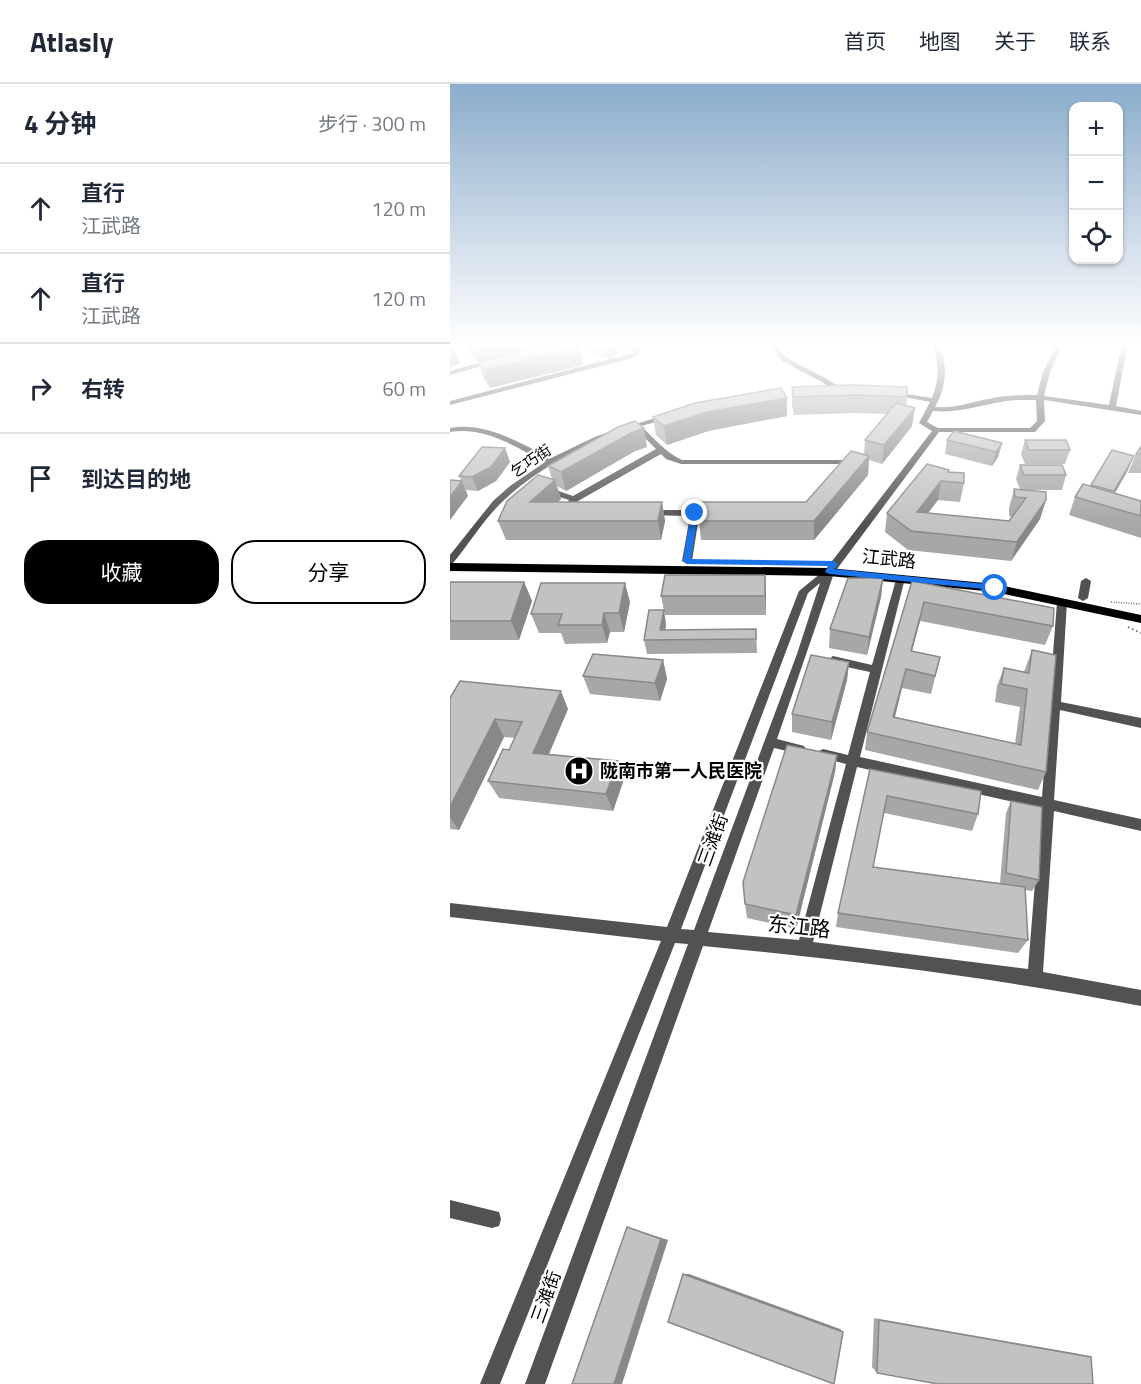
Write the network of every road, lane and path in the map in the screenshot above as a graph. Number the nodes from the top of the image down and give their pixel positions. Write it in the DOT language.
graph roads {
  1 [pos="929,404"];
  2 [pos="979,404"];
  3 [pos="1039,404"];
  4 [pos="1080,404"];
  5 [pos="1113,404"];
  6 [pos="934,405"];
  7 [pos="1112,408"];
  8 [pos="682,412"];
  9 [pos="1141,413"];
  10 [pos="636,425"];
  11 [pos="450,430"];
  12 [pos="937,430"];
  13 [pos="663,449"];
  14 [pos="552,462"];
  15 [pos="840,471"];
  16 [pos="523,482"];
  17 [pos="574,499"];
  18 [pos="636,513"];
  19 [pos="695,513"];
  20 [pos="728,513"];
  21 [pos="577,514"];
  22 [pos="687,561"];
  23 [pos="450,562"];
  24 [pos="831,568"];
  25 [pos="900,578"];
  26 [pos="1086,581"];
  27 [pos="1083,598"];
  28 [pos="1098,601"];
  29 [pos="1062,602"];
  30 [pos="1141,604"];
  31 [pos="1141,610"];
  32 [pos="1141,619"];
  33 [pos="813,656"];
  34 [pos="877,670"];
  35 [pos="1056,705"];
  36 [pos="1141,723"];
  37 [pos="770,742"];
  38 [pos="854,761"];
  39 [pos="1049,805"];
  40 [pos="1141,825"];
  41 [pos="450,910"];
  42 [pos="671,935"];
  43 [pos="698,938"];
  44 [pos="804,948"];
  45 [pos="1035,978"];
  46 [pos="1141,998"];
  47 [pos="450,1209"];
  48 [pos="492,1219"];
  49 [pos="490,1384"];
  50 [pos="534,1384"];
  1 -- 6 [label="street"];
  2 -- 6 [label="street"];
  3 -- 12 [label="street"];
  4 -- 7 [label="street"];
  5 -- 7 [label="street"];
  6 -- 12 [label="street"];
  7 -- 9 [label="street"];
  8 -- 10 [label="street, 乞巧街"];
  10 -- 13 [label="street"];
  10 -- 14 [label="street, 乞巧街"];
  11 -- 14 [label="street"];
  12 -- 24 [label="street, 三滩街"];
  13 -- 15 [label="street"];
  13 -- 17 [label="street"];
  14 -- 16 [label="street, 乞巧街"];
  16 -- 17 [label="street"];
  16 -- 23 [label="street, 乞巧街"];
  17 -- 21 [label="street"];
  18 -- 19 [label="street"];
  19 -- 20 [label="street"];
  19 -- 22 [label="street"];
  22 -- 23 [label="main road, 江武路"];
  22 -- 24 [label="main road, 江武路"];
  23 -- 24 [label="main road, 江武路"];
  24 -- 25 [label="main road, 江武路"];
  24 -- 27 [label="main road, 江武路"];
  24 -- 33 [label="street, 三滩街"];
  24 -- 42 [label="street"];
  25 -- 29 [label="main road, 江武路"];
  25 -- 34 [label="street"];
  26 -- 27 [label="street"];
  27 -- 28 [label="main road, 江武路"];
  28 -- 30 [label="path"];
  28 -- 31 [label="main road, 江武路"];
  29 -- 32 [label="main road, 江武路"];
  29 -- 35 [label="street"];
  33 -- 34 [label="street"];
  33 -- 37 [label="street, 三滩街"];
  34 -- 38 [label="street"];
  35 -- 36 [label="street"];
  35 -- 39 [label="street"];
  37 -- 38 [label="street"];
  37 -- 43 [label="street, 三滩街"];
  38 -- 39 [label="street"];
  38 -- 44 [label="street"];
  39 -- 40 [label="street"];
  39 -- 45 [label="street"];
  41 -- 42 [label="street, 东江路"];
  42 -- 43 [label="street, 东江路"];
  42 -- 49 [label="street"];
  43 -- 44 [label="street, 东江路"];
  43 -- 50 [label="street, 三滩街"];
  44 -- 45 [label="street, 东江路"];
  45 -- 46 [label="street, 东江路"];
  47 -- 48 [label="street"];
}
